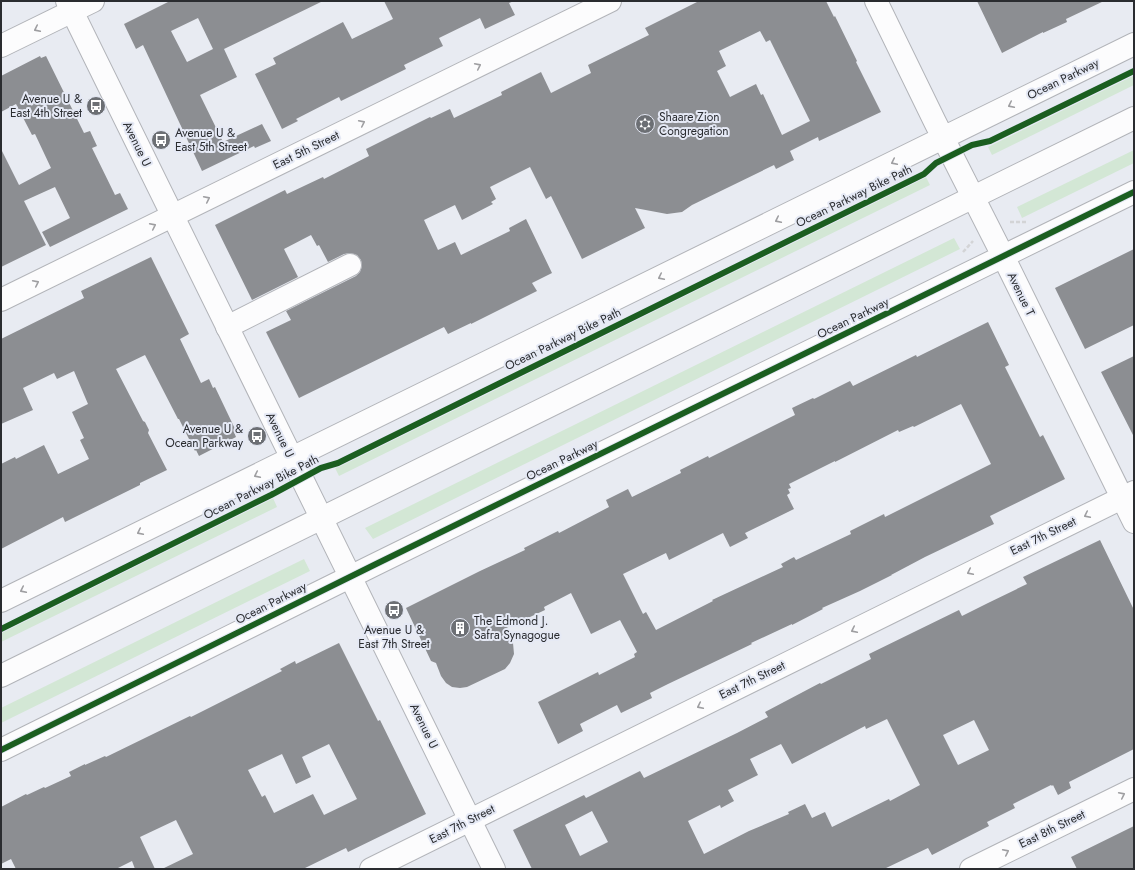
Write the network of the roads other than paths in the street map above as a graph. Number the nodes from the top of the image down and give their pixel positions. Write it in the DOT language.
graph roads {
  1 [pos="93,1"];
  2 [pos="610,1"];
  3 [pos="876,1"];
  4 [pos="69,6"];
  5 [pos="1134,44"];
  6 [pos="1,46"];
  7 [pos="1134,118"];
  8 [pos="943,139"];
  9 [pos="1134,192"];
  10 [pos="973,198"];
  11 [pos="172,216"];
  12 [pos="1003,256"];
  13 [pos="350,265"];
  14 [pos="1,300"];
  15 [pos="227,327"];
  16 [pos="292,458"];
  17 [pos="1128,495"];
  18 [pos="322,518"];
  19 [pos="1134,522"];
  20 [pos="350,577"];
  21 [pos="1,601"];
  22 [pos="1,676"];
  23 [pos="1,750"];
  24 [pos="1134,789"];
  25 [pos="470,820"];
  26 [pos="371,869"];
  27 [pos="494,869"];
  28 [pos="971,869"];
  1 -- 4 [label="street"];
  11 -- 2 [label="street, East 5th Street, one-way"];
  3 -- 8 [label="street, Avenue T"];
  4 -- 6 [label="street, one-way"];
  4 -- 11 [label="street, Avenue U"];
  5 -- 8 [label="street, Ocean Parkway, one-way"];
  7 -- 10 [label="street"];
  8 -- 10 [label="street, Avenue T"];
  8 -- 16 [label="street, Ocean Parkway, one-way"];
  9 -- 12 [label="street, Ocean Parkway"];
  10 -- 12 [label="street, Avenue T"];
  10 -- 18 [label="street"];
  14 -- 11 [label="street, East 5th Street, one-way"];
  11 -- 15 [label="street, Avenue U"];
  12 -- 17 [label="street, Avenue T"];
  12 -- 20 [label="street, Ocean Parkway"];
  13 -- 15 [label="street"];
  15 -- 16 [label="street, Avenue U"];
  16 -- 18 [label="street, Avenue U"];
  16 -- 21 [label="street, Ocean Parkway, one-way"];
  17 -- 19 [label="street, Avenue T"];
  17 -- 25 [label="street, East 7th Street, one-way"];
  18 -- 20 [label="street, Avenue U"];
  18 -- 22 [label="street"];
  20 -- 23 [label="street, Ocean Parkway"];
  20 -- 25 [label="street, Avenue U"];
  28 -- 24 [label="street, East 8th Street, one-way"];
  25 -- 26 [label="street, East 7th Street"];
  25 -- 27 [label="street, Avenue U"];
}
